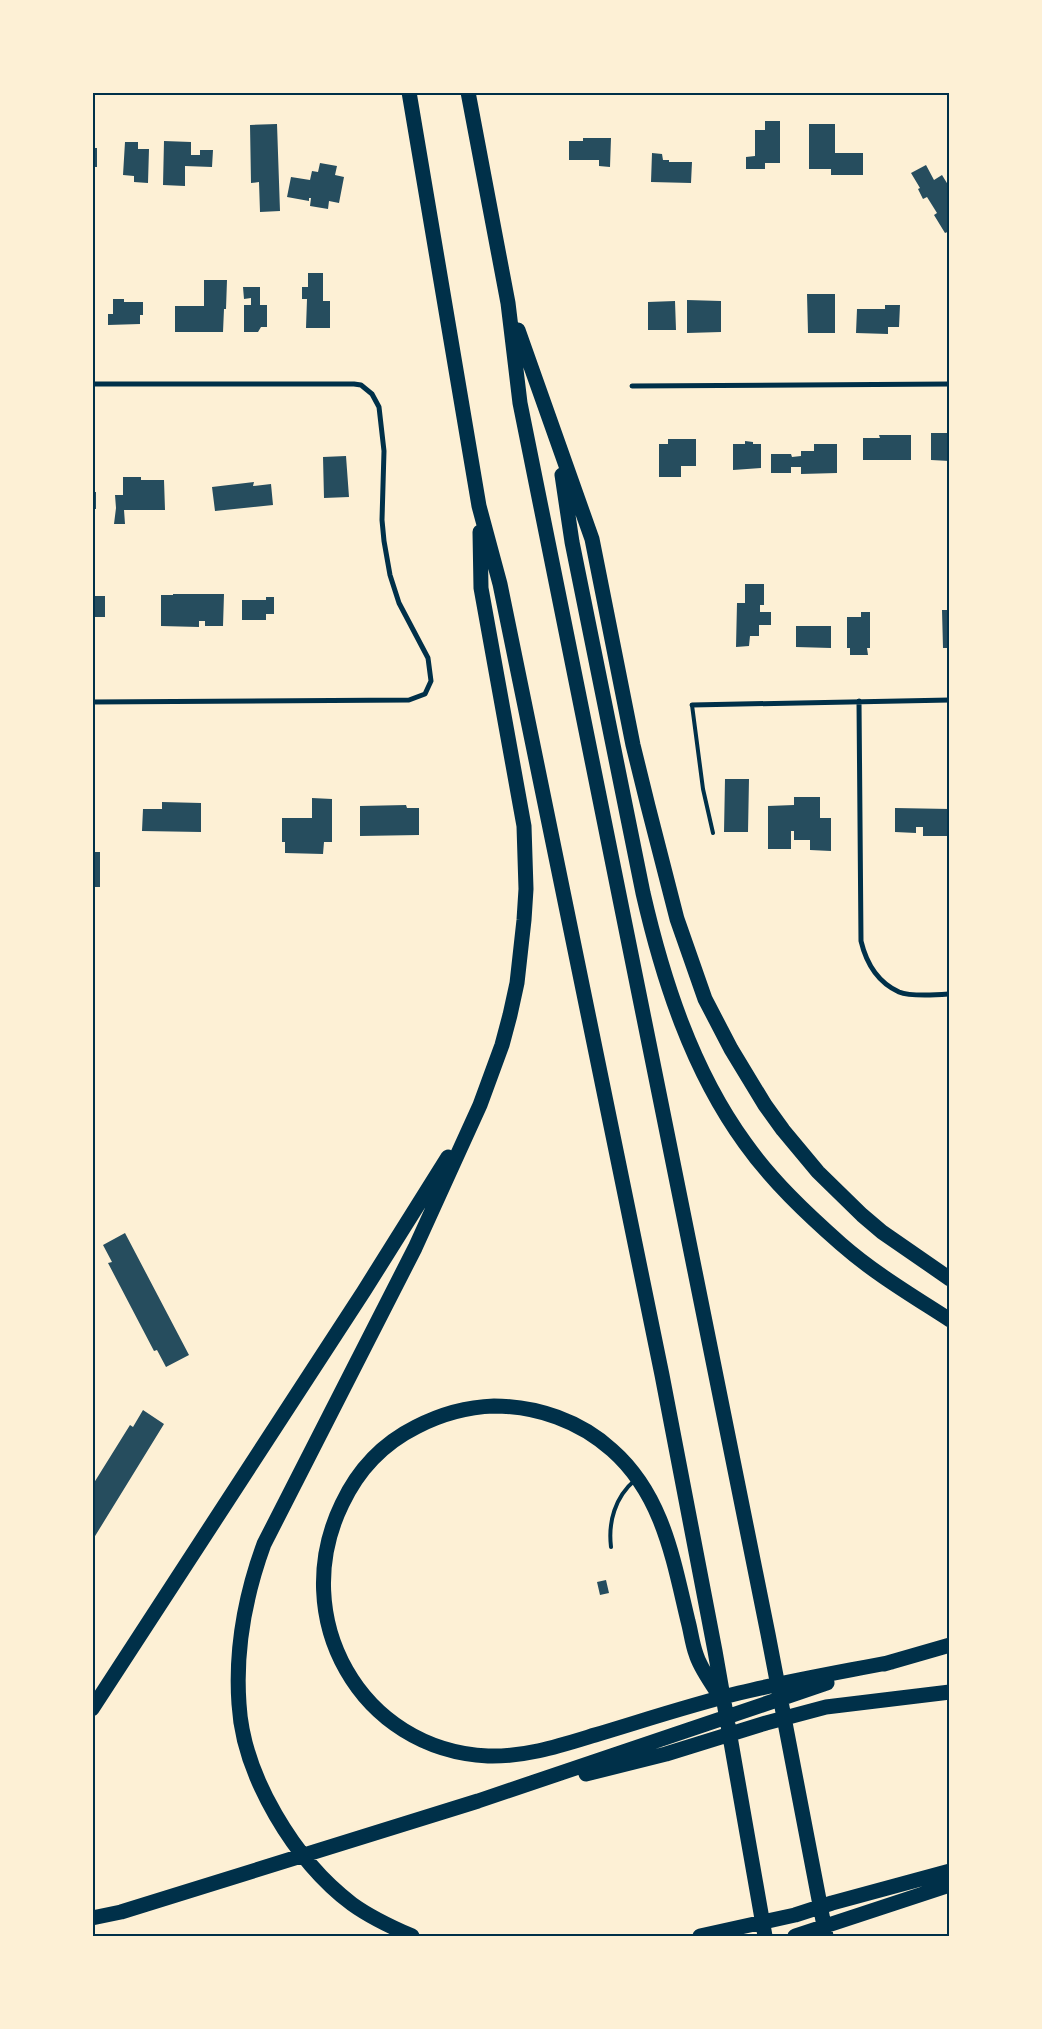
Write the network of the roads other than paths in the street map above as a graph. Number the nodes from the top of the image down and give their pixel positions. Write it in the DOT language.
graph roads {
  1 [pos="409,92"];
  2 [pos="468,92"];
  3 [pos="508,303"];
  4 [pos="92,384"];
  5 [pos="950,384"];
  6 [pos="632,386"];
  7 [pos="557,439"];
  8 [pos="479,506"];
  9 [pos="950,700"];
  10 [pos="860,701"];
  11 [pos="92,702"];
  12 [pos="692,705"];
  13 [pos="713,834"];
  14 [pos="950,994"];
  15 [pos="480,1105"];
  16 [pos="950,1279"];
  17 [pos="950,1320"];
  18 [pos="638,1478"];
  19 [pos="611,1548"];
  20 [pos="950,1645"];
  21 [pos="892,1662"];
  22 [pos="950,1692"];
  23 [pos="724,1703"];
  24 [pos="92,1709"];
  25 [pos="478,1800"];
  26 [pos="950,1872"];
  27 [pos="950,1885"];
  28 [pos="92,1918"];
  29 [pos="412,1936"];
  30 [pos="700,1936"];
  31 [pos="765,1936"];
  32 [pos="795,1936"];
  33 [pos="826,1936"];
  1 -- 8 [label="highway"];
  2 -- 3 [label="highway"];
  3 -- 7 [label="highway"];
  3 -- 33 [label="highway"];
  4 -- 11 [label="street"];
  5 -- 6 [label="street"];
  7 -- 16 [label="highway"];
  7 -- 17 [label="highway"];
  8 -- 15 [label="highway"];
  8 -- 23 [label="highway"];
  9 -- 10 [label="street"];
  10 -- 12 [label="street"];
  10 -- 14 [label="street"];
  12 -- 13 [label="lane"];
  15 -- 24 [label="highway"];
  15 -- 29 [label="highway"];
  18 -- 19 [label="lane"];
  18 -- 21 [label="highway"];
  18 -- 23 [label="highway"];
  20 -- 21 [label="highway"];
  21 -- 25 [label="highway"];
  22 -- 25 [label="highway"];
  23 -- 31 [label="highway"];
  25 -- 28 [label="highway"];
  26 -- 30 [label="highway"];
  27 -- 32 [label="highway"];
}
